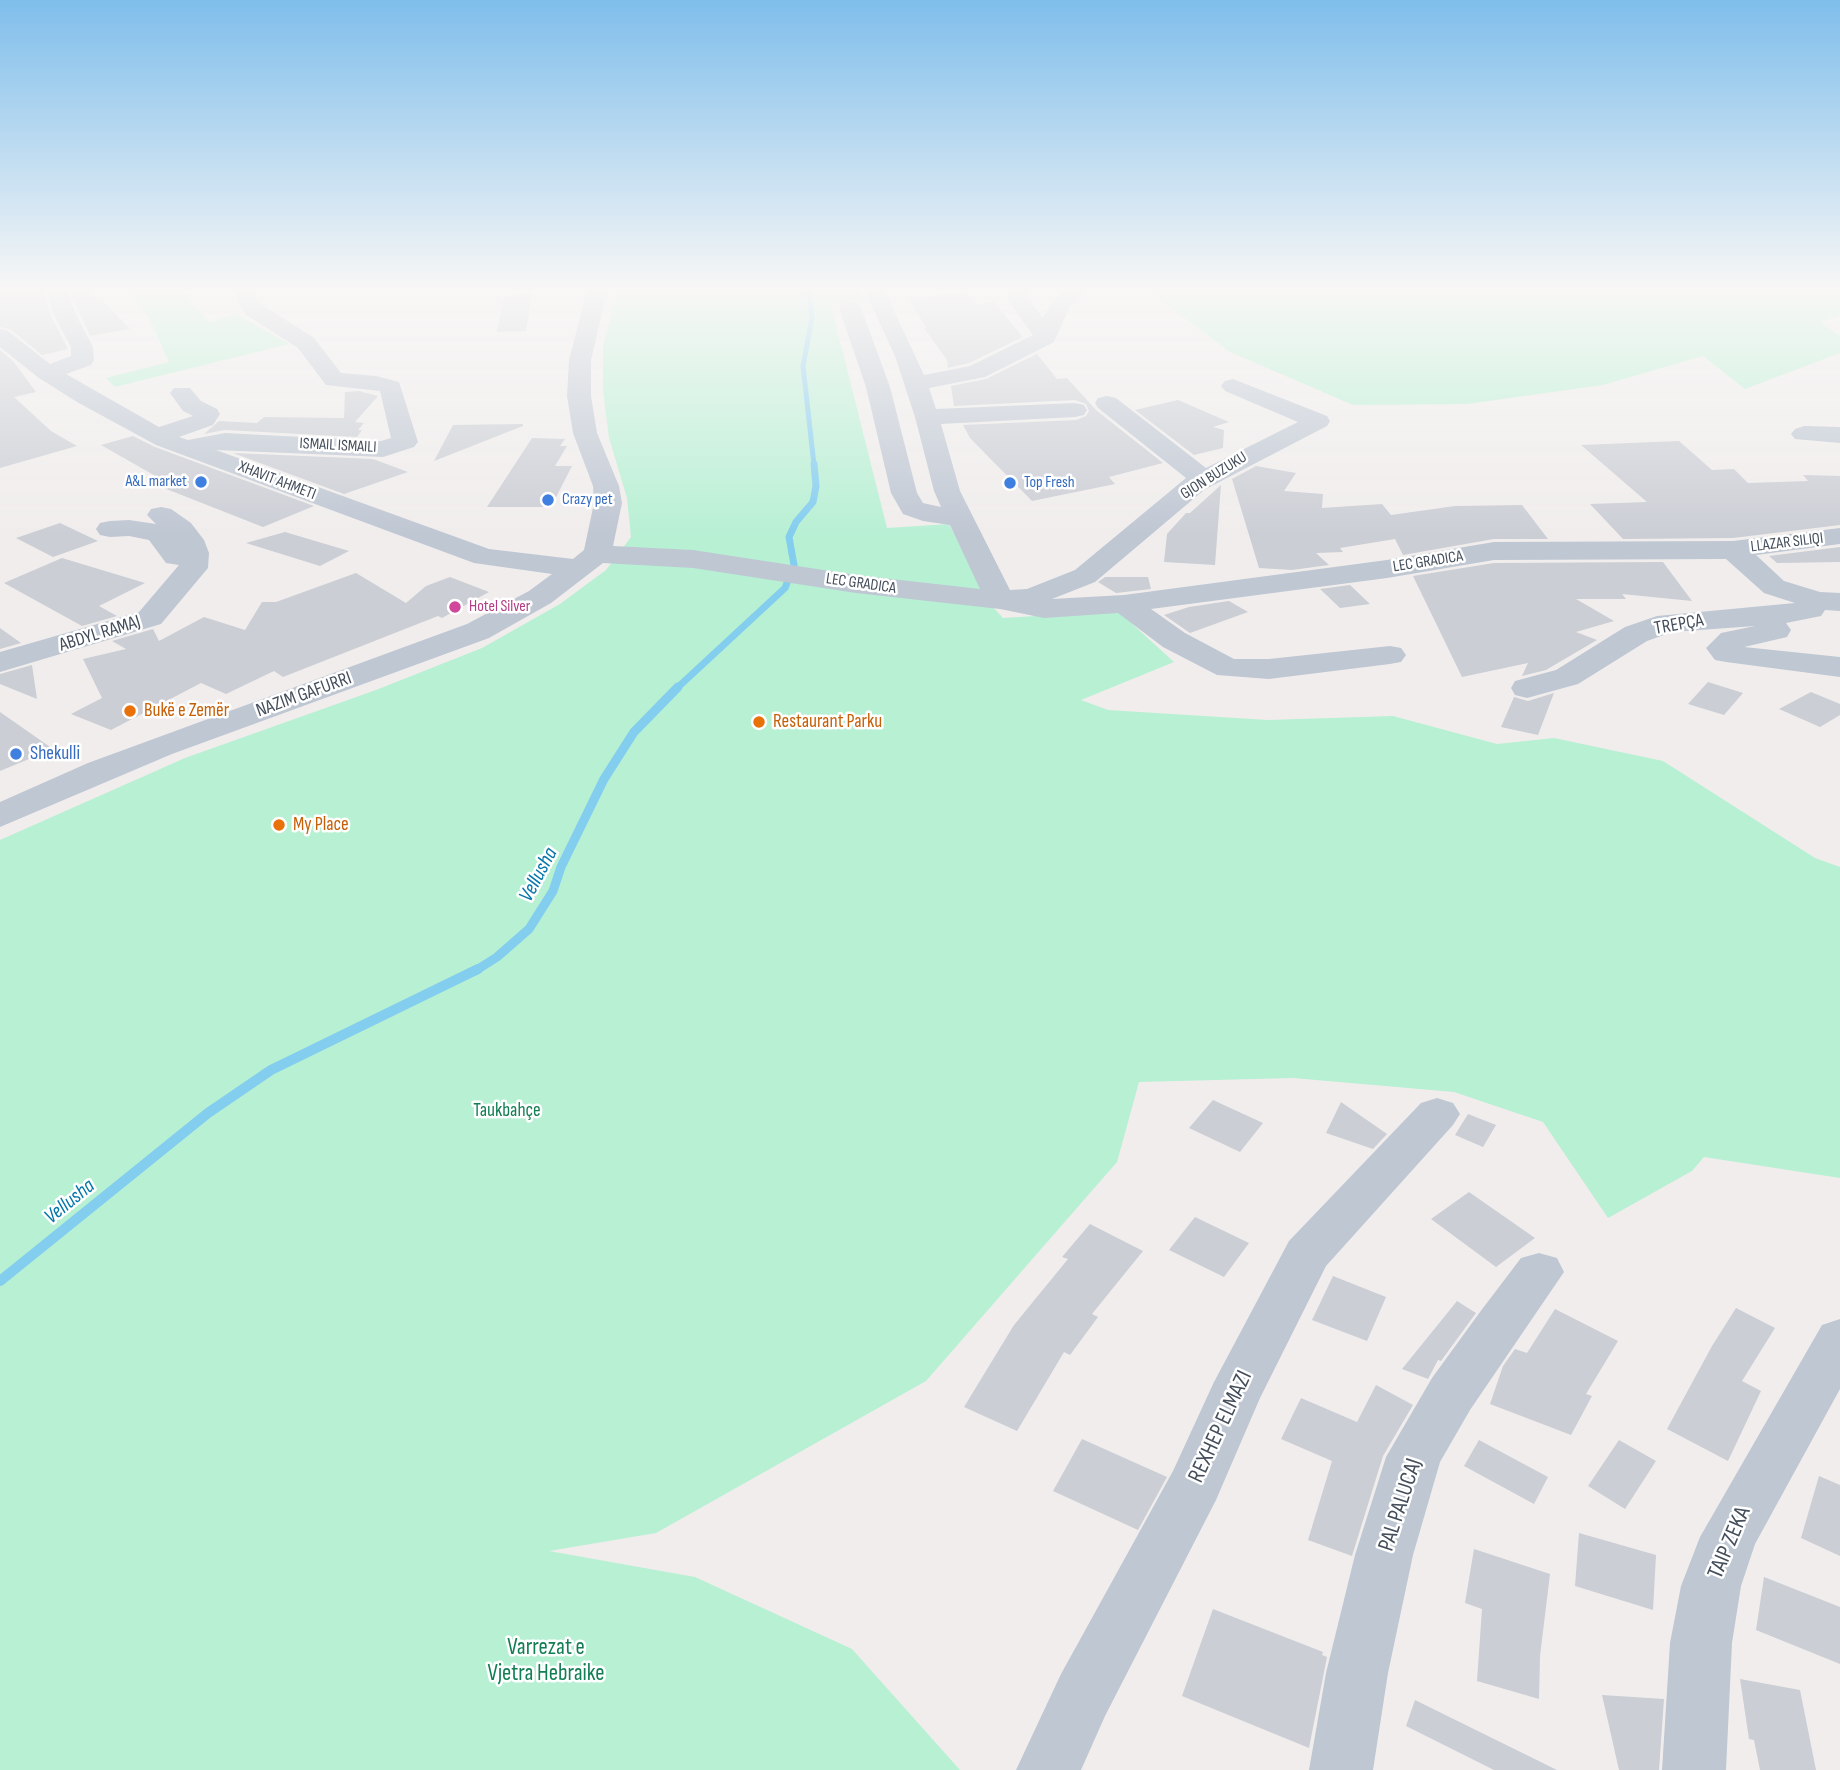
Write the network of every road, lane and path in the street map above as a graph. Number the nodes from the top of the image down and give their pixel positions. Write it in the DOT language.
graph roads {
  1 [pos="43,370"];
  2 [pos="56,370"];
  3 [pos="326,370"];
  4 [pos="580,370"];
  5 [pos="872,370"];
  6 [pos="911,370"];
  7 [pos="982,370"];
  8 [pos="47,373"];
  9 [pos="916,384"];
  10 [pos="1233,386"];
  11 [pos="182,393"];
  12 [pos="1107,403"];
  13 [pos="1075,410"];
  14 [pos="927,417"];
  15 [pos="1804,434"];
  16 [pos="1840,435"];
  17 [pos="158,436"];
  18 [pos="188,448"];
  19 [pos="1204,479"];
  20 [pos="161,516"];
  21 [pos="960,518"];
  22 [pos="110,529"];
  23 [pos="1840,536"];
  24 [pos="1733,550"];
  25 [pos="588,561"];
  26 [pos="182,579"];
  27 [pos="1000,600"];
  28 [pos="1125,604"];
  29 [pos="1832,607"];
  30 [pos="1390,655"];
  31 [pos="0,662"];
  32 [pos="1840,667"];
  33 [pos="1527,688"];
  34 [pos="0,816"];
  35 [pos="1437,1114"];
  36 [pos="1539,1272"];
  37 [pos="1840,1340"];
  38 [pos="1048,1770"];
  39 [pos="1341,1770"];
  40 [pos="1694,1770"];
  1 -- 8 [label="street, XHAVIT AHMETI"];
  2 -- 8 [label="street"];
  3 -- 18 [label="street, ISMAIL ISMAILI"];
  4 -- 25 [label="street"];
  5 -- 21 [label="street"];
  6 -- 9 [label="street"];
  7 -- 9 [label="street"];
  8 -- 17 [label="street, XHAVIT AHMETI"];
  9 -- 14 [label="street"];
  10 -- 19 [label="street, GJON BUZUKU"];
  11 -- 17 [label="street"];
  12 -- 19 [label="street"];
  13 -- 14 [label="street"];
  14 -- 21 [label="street"];
  15 -- 16 [label="street"];
  17 -- 18 [label="street, XHAVIT AHMETI"];
  18 -- 25 [label="street, XHAVIT AHMETI"];
  19 -- 27 [label="street, GJON BUZUKU"];
  20 -- 26 [label="street, ABDYL RAMAJ"];
  21 -- 27 [label="street"];
  22 -- 26 [label="street"];
  23 -- 24 [label="street, LLAZAR SILIQI"];
  24 -- 28 [label="street, LEC GRADICA"];
  24 -- 29 [label="street"];
  25 -- 27 [label="street, LEC GRADICA"];
  25 -- 34 [label="street, NAZIM GAFURRI"];
  26 -- 31 [label="street, ABDYL RAMAJ"];
  27 -- 28 [label="street, LEC GRADICA"];
  28 -- 30 [label="street"];
  29 -- 32 [label="street"];
  29 -- 33 [label="street, TREPÇA"];
  35 -- 38 [label="street, REXHEP ELMAZI"];
  36 -- 39 [label="street, PAL PALUCAJ"];
  37 -- 40 [label="street, TAIP ZEKA"];
}
